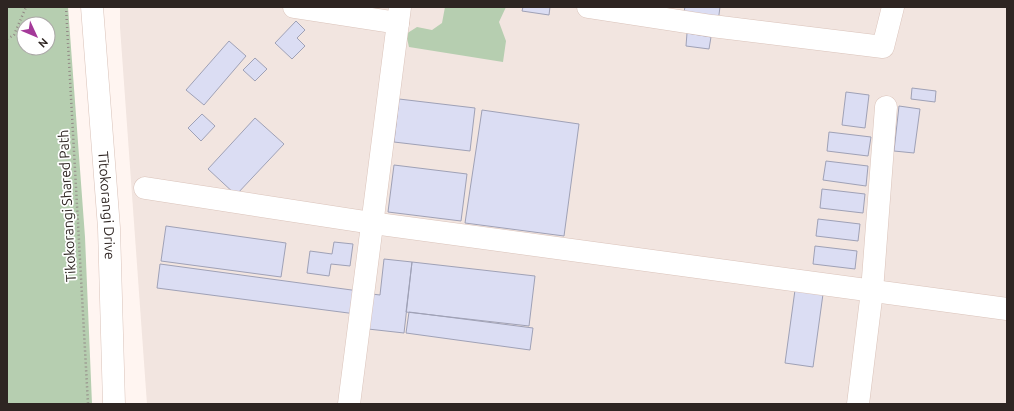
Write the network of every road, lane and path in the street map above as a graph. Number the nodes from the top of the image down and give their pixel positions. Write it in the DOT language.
graph roads {
  1 [pos="26,7"];
  2 [pos="66,7"];
  3 [pos="92,7"];
  4 [pos="294,7"];
  5 [pos="588,7"];
  6 [pos="893,7"];
  7 [pos="399,15"];
  8 [pos="7,39"];
  9 [pos="886,107"];
  10 [pos="145,188"];
  11 [pos="372,223"];
  12 [pos="872,291"];
  13 [pos="1007,309"];
  14 [pos="88,404"];
  15 [pos="114,404"];
  16 [pos="349,404"];
  17 [pos="858,404"];
  1 -- 8 [label="path"];
  2 -- 14 [label="path, Tikokorangi Shared Path"];
  3 -- 15 [label="street, Tītokorangi Drive"];
  4 -- 7 [label="street"];
  5 -- 6 [label="street"];
  7 -- 11 [label="street"];
  9 -- 12 [label="street"];
  10 -- 11 [label="street"];
  11 -- 12 [label="street"];
  11 -- 16 [label="street"];
  12 -- 13 [label="street"];
  12 -- 17 [label="street"];
}
